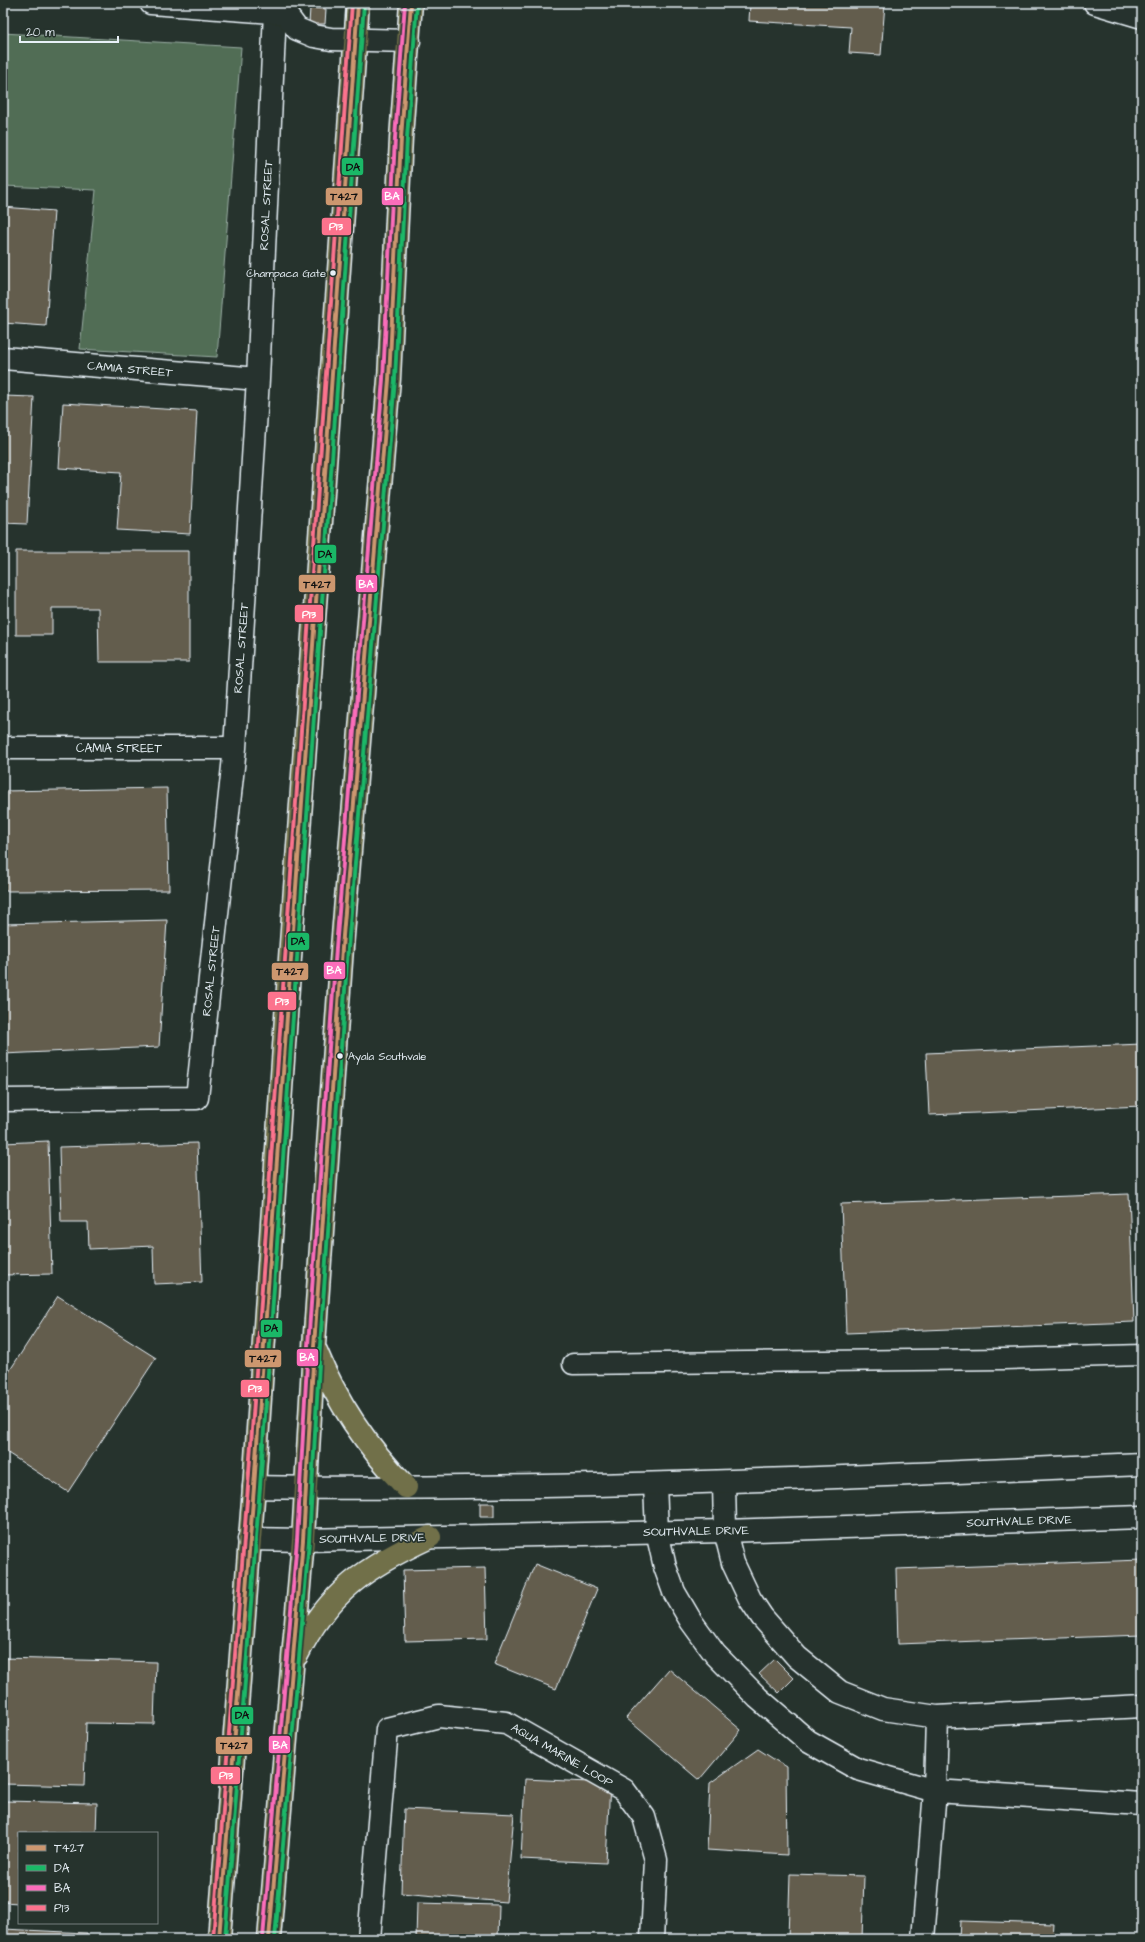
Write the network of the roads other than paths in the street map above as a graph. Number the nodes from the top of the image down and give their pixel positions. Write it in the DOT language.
graph roads {
  1 [pos="151,3"];
  2 [pos="358,3"];
  3 [pos="411,3"];
  4 [pos="1095,3"];
  5 [pos="283,8"];
  6 [pos="1142,17"];
  7 [pos="356,39"];
  8 [pos="409,41"];
  9 [pos="3,358"];
  10 [pos="258,379"];
  11 [pos="3,748"];
  12 [pos="235,748"];
  13 [pos="3,1100"];
  14 [pos="314,1346"];
  15 [pos="1142,1355"];
  16 [pos="573,1364"];
  17 [pos="1142,1464"];
  18 [pos="724,1482"];
  19 [pos="656,1484"];
  20 [pos="254,1487"];
  21 [pos="406,1487"];
  22 [pos="306,1488"];
  23 [pos="1142,1517"];
  24 [pos="725,1531"];
  25 [pos="657,1532"];
  26 [pos="430,1538"];
  27 [pos="249,1539"];
  28 [pos="303,1540"];
  29 [pos="292,1664"];
  30 [pos="1142,1706"];
  31 [pos="937,1717"];
  32 [pos="935,1791"];
  33 [pos="1142,1804"];
  34 [pos="219,1939"];
  35 [pos="269,1939"];
  36 [pos="369,1939"];
  37 [pos="652,1939"];
  38 [pos="923,1939"];
  1 -- 5 [label="street"];
  2 -- 7 [label="main road"];
  3 -- 8 [label="main road"];
  4 -- 6 [label="street"];
  5 -- 7 [label="street"];
  5 -- 10 [label="street, ROSAL STREET"];
  7 -- 8 [label="street"];
  7 -- 20 [label="main road"];
  8 -- 14 [label="main road"];
  9 -- 10 [label="street, CAMIA STREET"];
  10 -- 12 [label="street, ROSAL STREET"];
  11 -- 12 [label="street, CAMIA STREET"];
  12 -- 13 [label="street, ROSAL STREET"];
  14 -- 21 [label="main road"];
  14 -- 22 [label="main road"];
  15 -- 16 [label="lane"];
  17 -- 18 [label="street"];
  18 -- 19 [label="street"];
  18 -- 24 [label="street"];
  19 -- 21 [label="street"];
  19 -- 25 [label="street"];
  20 -- 22 [label="street"];
  20 -- 27 [label="main road"];
  21 -- 22 [label="street"];
  22 -- 28 [label="main road"];
  23 -- 24 [label="street, SOUTHVALE DRIVE"];
  24 -- 25 [label="street, SOUTHVALE DRIVE"];
  24 -- 31 [label="street"];
  25 -- 26 [label="street, SOUTHVALE DRIVE"];
  25 -- 32 [label="street"];
  26 -- 28 [label="street, SOUTHVALE DRIVE"];
  26 -- 29 [label="main road"];
  27 -- 28 [label="street, SOUTHVALE DRIVE"];
  27 -- 34 [label="main road"];
  28 -- 29 [label="main road"];
  29 -- 35 [label="main road"];
  30 -- 31 [label="street"];
  31 -- 32 [label="street"];
  32 -- 33 [label="street"];
  32 -- 38 [label="street"];
  36 -- 37 [label="street, AQUA MARINE LOOP"];
}
